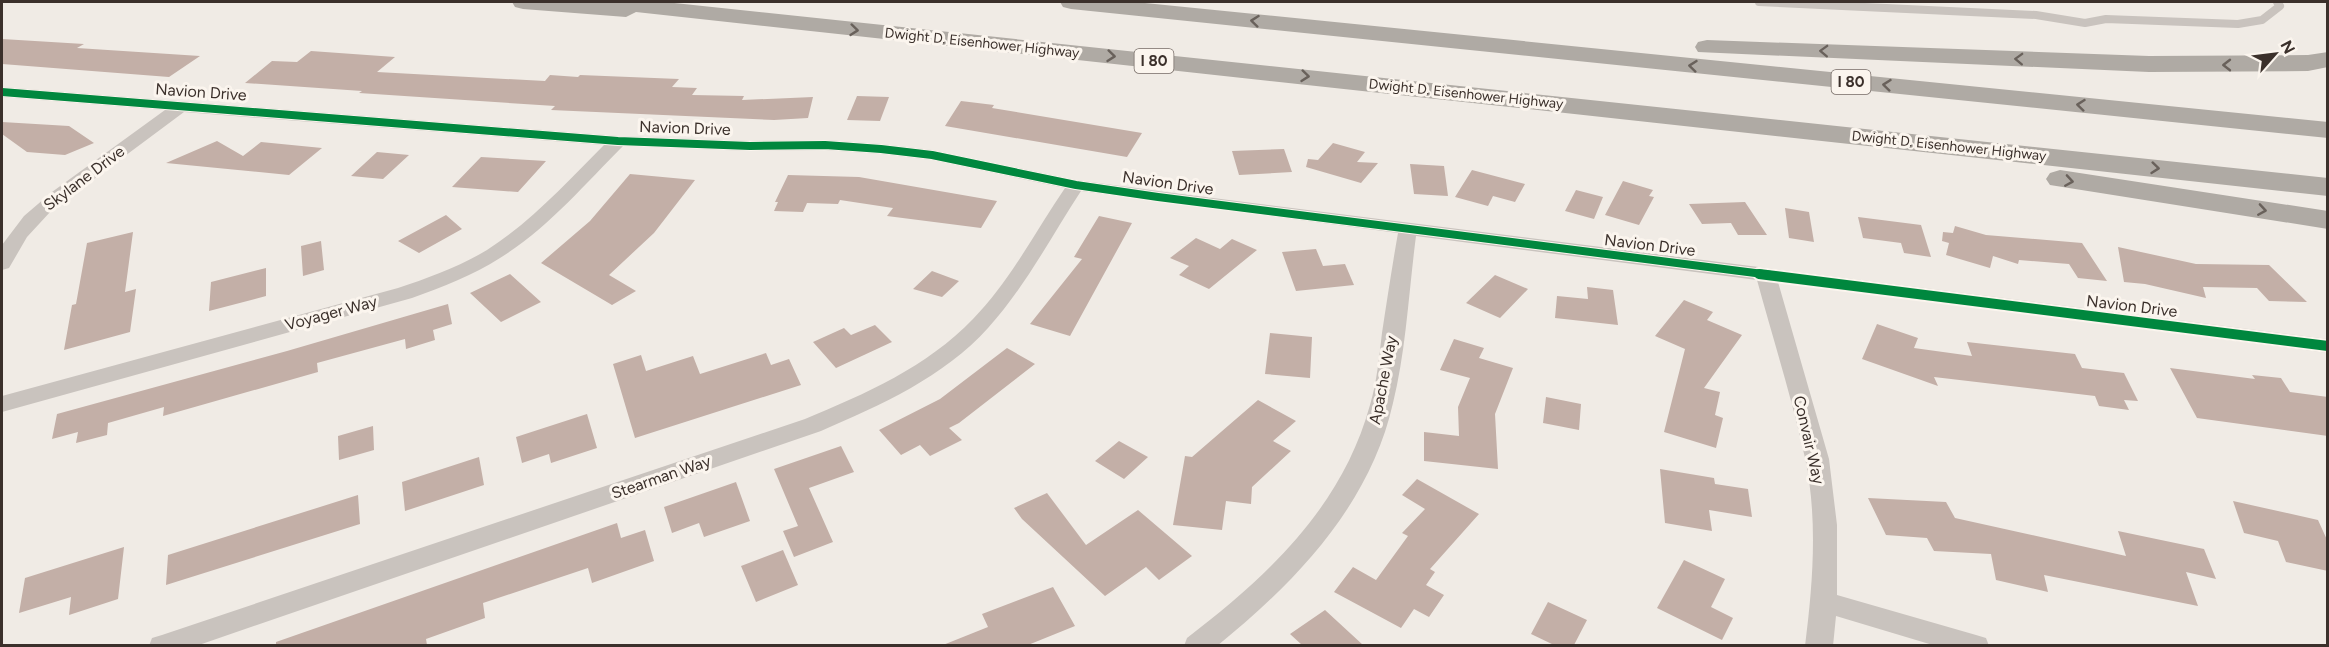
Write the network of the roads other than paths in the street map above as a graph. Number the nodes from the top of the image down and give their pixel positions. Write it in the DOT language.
graph roads {
  1 [pos="523,2"];
  2 [pos="604,2"];
  3 [pos="1071,2"];
  4 [pos="1759,2"];
  5 [pos="1909,2"];
  6 [pos="2277,2"];
  7 [pos="1816,3"];
  8 [pos="1915,10"];
  9 [pos="796,24"];
  10 [pos="1375,34"];
  11 [pos="2328,59"];
  12 [pos="2,92"];
  13 [pos="1512,99"];
  14 [pos="181,106"];
  15 [pos="2112,108"];
  16 [pos="2328,124"];
  17 [pos="2328,130"];
  18 [pos="618,141"];
  19 [pos="1076,185"];
  20 [pos="2328,187"];
  21 [pos="2328,220"];
  22 [pos="1408,228"];
  23 [pos="2,264"];
  24 [pos="1766,275"];
  25 [pos="2328,346"];
  26 [pos="2,404"];
  27 [pos="1824,602"];
  28 [pos="162,645"];
  29 [pos="1197,645"];
  30 [pos="1819,645"];
  31 [pos="1976,645"];
  1 -- 9 [label="highway"];
  2 -- 9 [label="highway, Dwight D. Eisenhower Highway / I 80"];
  10 -- 3 [label="highway, I 80, one-way"];
  4 -- 7 [label="lane"];
  5 -- 8 [label="lane"];
  6 -- 8 [label="lane"];
  7 -- 8 [label="lane"];
  9 -- 13 [label="highway, Dwight D. Eisenhower Highway / I 80, one-way"];
  11 -- 10 [label="highway, one-way"];
  15 -- 10 [label="highway, I 80, one-way"];
  12 -- 14 [label="street, Navion Drive"];
  13 -- 20 [label="highway, Dwight D. Eisenhower Highway / I 80, one-way"];
  13 -- 21 [label="highway, one-way"];
  14 -- 18 [label="street, Navion Drive"];
  14 -- 23 [label="street, Skylane Drive"];
  15 -- 16 [label="highway"];
  15 -- 17 [label="highway, I 80"];
  18 -- 19 [label="street, Navion Drive"];
  18 -- 26 [label="street, Voyager Way"];
  19 -- 22 [label="street, Navion Drive"];
  19 -- 28 [label="street, Stearman Way"];
  22 -- 24 [label="street, Navion Drive"];
  22 -- 29 [label="street, Apache Way"];
  24 -- 25 [label="street, Navion Drive"];
  24 -- 27 [label="street, Convair Way"];
  27 -- 30 [label="street, Convair Way"];
  27 -- 31 [label="street"];
}
